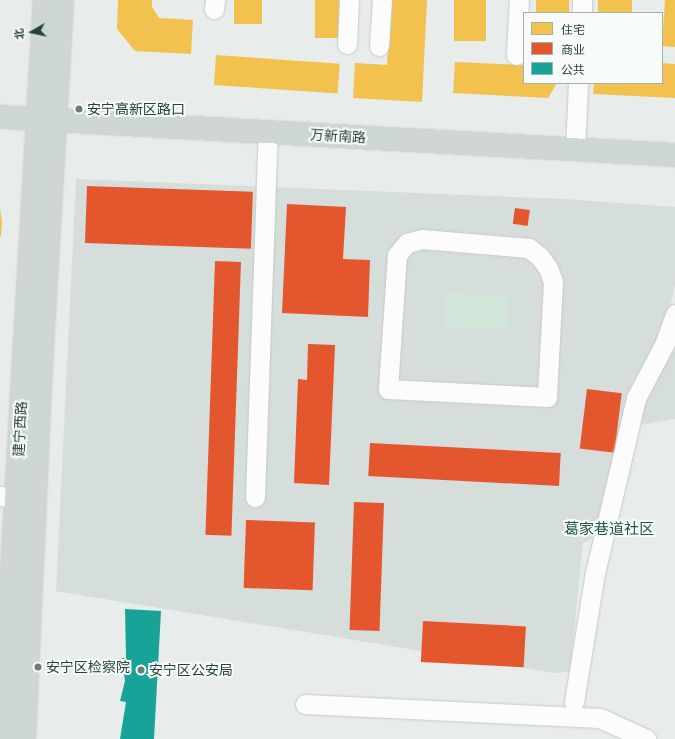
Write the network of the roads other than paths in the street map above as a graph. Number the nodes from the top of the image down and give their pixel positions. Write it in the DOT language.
graph roads {
  1 [pos="45,0"];
  2 [pos="62,0"];
  3 [pos="349,0"];
  4 [pos="382,0"];
  5 [pos="519,0"];
  6 [pos="582,0"];
  7 [pos="582,12"];
  8 [pos="347,44"];
  9 [pos="380,46"];
  10 [pos="516,55"];
  11 [pos="578,84"];
  12 [pos="0,117"];
  13 [pos="47,119"];
  14 [pos="268,132"];
  15 [pos="575,150"];
  16 [pos="675,155"];
  17 [pos="529,248"];
  18 [pos="675,314"];
  19 [pos="8,497"];
  20 [pos="255,497"];
  21 [pos="574,702"];
  22 [pos="306,704"];
  23 [pos="2,715"];
  24 [pos="4,739"];
  25 [pos="24,739"];
  26 [pos="646,739"];
  1 -- 13 [label="main road"];
  2 -- 13 [label="main road"];
  3 -- 8 [label="street"];
  4 -- 9 [label="street"];
  5 -- 10 [label="street"];
  6 -- 7 [label="street"];
  11 -- 15 [label="street"];
  12 -- 13 [label="main road, 万新南路"];
  13 -- 14 [label="main road, 万新南路"];
  13 -- 19 [label="main road, 建宁西路"];
  13 -- 25 [label="main road, 建宁西路"];
  14 -- 15 [label="main road, 万新南路"];
  14 -- 20 [label="street"];
  15 -- 16 [label="main road, 万新南路"];
  17 -- 17 [label="street"];
  18 -- 21 [label="street"];
  19 -- 23 [label="main road, 建宁西路"];
  22 -- 26 [label="street"];
  23 -- 24 [label="main road, 建宁西路"];
}
